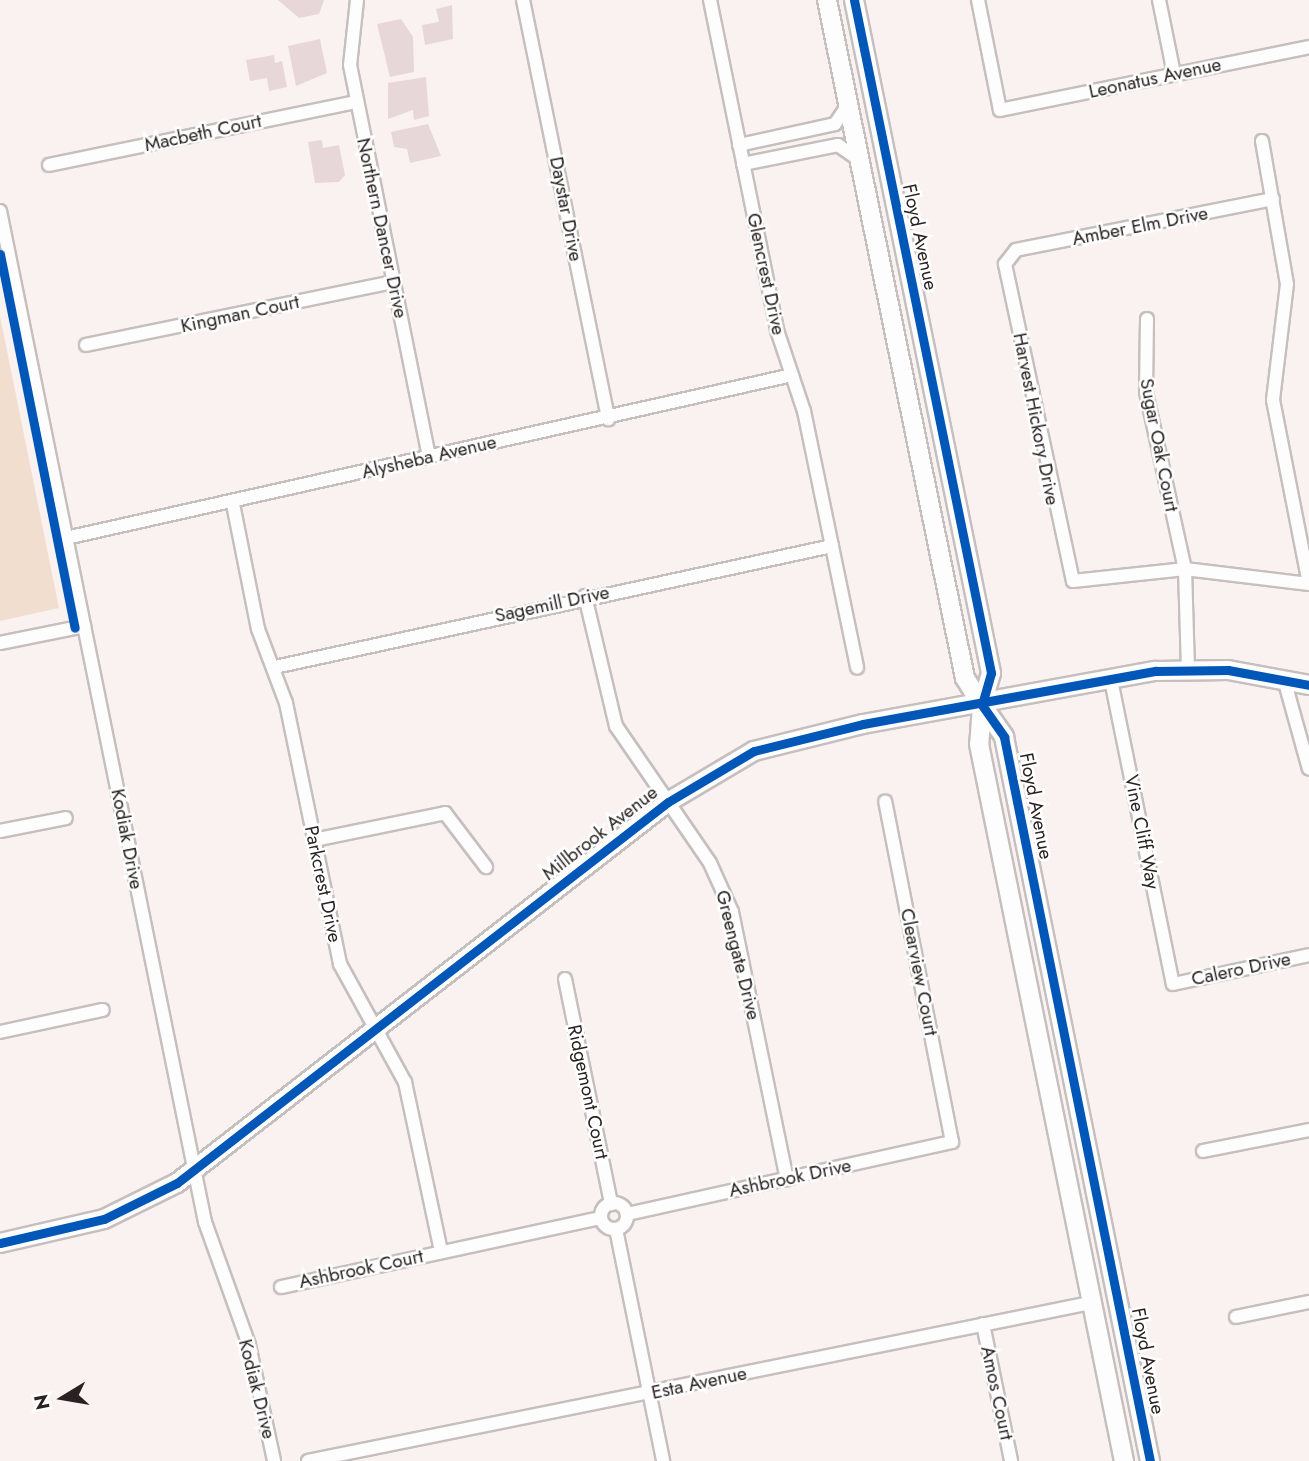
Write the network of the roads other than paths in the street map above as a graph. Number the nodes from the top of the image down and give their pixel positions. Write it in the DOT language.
graph roads {
  1 [pos="357,0"];
  2 [pos="523,0"];
  3 [pos="710,0"];
  4 [pos="827,0"];
  5 [pos="854,0"];
  6 [pos="978,0"];
  7 [pos="1158,0"];
  8 [pos="1309,47"];
  9 [pos="1174,74"];
  10 [pos="357,102"];
  11 [pos="848,103"];
  12 [pos="1262,141"];
  13 [pos="739,145"];
  14 [pos="860,163"];
  15 [pos="743,164"];
  16 [pos="49,165"];
  17 [pos="1273,199"];
  18 [pos="0,211"];
  19 [pos="1008,256"];
  20 [pos="393,282"];
  21 [pos="1147,319"];
  22 [pos="86,345"];
  23 [pos="792,375"];
  24 [pos="608,419"];
  25 [pos="429,456"];
  26 [pos="233,504"];
  27 [pos="66,538"];
  28 [pos="832,546"];
  29 [pos="1185,569"];
  30 [pos="1309,584"];
  31 [pos="585,596"];
  32 [pos="84,626"];
  33 [pos="0,643"];
  34 [pos="275,667"];
  35 [pos="856,668"];
  36 [pos="1188,668"];
  37 [pos="1284,679"];
  38 [pos="1111,680"];
  39 [pos="1309,684"];
  40 [pos="982,705"];
  41 [pos="1309,769"];
  42 [pos="668,802"];
  43 [pos="885,802"];
  44 [pos="65,818"];
  45 [pos="0,831"];
  46 [pos="314,840"];
  47 [pos="486,867"];
  48 [pos="1309,954"];
  49 [pos="565,979"];
  50 [pos="1172,984"];
  51 [pos="103,1010"];
  52 [pos="377,1031"];
  53 [pos="0,1032"];
  54 [pos="1309,1130"];
  55 [pos="952,1142"];
  56 [pos="1203,1151"];
  57 [pos="195,1168"];
  58 [pos="787,1179"];
  59 [pos="611,1204"];
  60 [pos="627,1214"];
  61 [pos="601,1218"];
  62 [pos="616,1229"];
  63 [pos="0,1243"];
  64 [pos="441,1252"];
  65 [pos="281,1287"];
  66 [pos="1309,1302"];
  67 [pos="1090,1303"];
  68 [pos="1236,1317"];
  69 [pos="983,1324"];
  70 [pos="649,1393"];
  71 [pos="274,1461"];
  72 [pos="308,1461"];
  73 [pos="663,1461"];
  74 [pos="1012,1461"];
  75 [pos="1124,1461"];
  76 [pos="1150,1461"];
  1 -- 10 [label="street, Northern Dancer Drive"];
  2 -- 24 [label="street, Daystar Drive"];
  3 -- 13 [label="street, Glencrest Drive"];
  4 -- 11 [label="street, Floyd Avenue"];
  5 -- 40 [label="street, Floyd Avenue"];
  6 -- 9 [label="street, Leonatus Avenue"];
  7 -- 9 [label="street"];
  8 -- 9 [label="street, Leonatus Avenue"];
  10 -- 16 [label="street, Macbeth Court"];
  10 -- 20 [label="street, Northern Dancer Drive"];
  11 -- 13 [label="street"];
  11 -- 14 [label="street, Floyd Avenue"];
  12 -- 17 [label="street"];
  13 -- 15 [label="street, Glencrest Drive"];
  14 -- 15 [label="street"];
  14 -- 40 [label="street, Floyd Avenue"];
  15 -- 23 [label="street, Glencrest Drive"];
  17 -- 19 [label="street, Amber Elm Drive"];
  17 -- 30 [label="street"];
  18 -- 27 [label="street, Kodiak Drive"];
  19 -- 29 [label="street, Harvest Hickory Drive"];
  20 -- 22 [label="street, Kingman Court"];
  20 -- 25 [label="street, Northern Dancer Drive"];
  21 -- 29 [label="street, Sugar Oak Court"];
  23 -- 24 [label="street, Alysheba Avenue"];
  23 -- 28 [label="street, Glencrest Drive"];
  24 -- 25 [label="street, Alysheba Avenue"];
  25 -- 26 [label="street, Alysheba Avenue"];
  26 -- 27 [label="street, Alysheba Avenue"];
  26 -- 34 [label="street, Parkcrest Drive"];
  27 -- 32 [label="street, Kodiak Drive"];
  28 -- 31 [label="street, Sagemill Drive"];
  28 -- 35 [label="street, Glencrest Drive"];
  29 -- 30 [label="street"];
  29 -- 36 [label="street, Sugar Oak Court"];
  31 -- 34 [label="street, Sagemill Drive"];
  31 -- 42 [label="street, Greengate Drive"];
  32 -- 33 [label="street"];
  32 -- 57 [label="street, Kodiak Drive"];
  34 -- 46 [label="street, Parkcrest Drive"];
  36 -- 37 [label="street, Millbrook Avenue"];
  36 -- 38 [label="street, Millbrook Avenue"];
  37 -- 39 [label="street, Millbrook Avenue"];
  37 -- 41 [label="street"];
  38 -- 40 [label="street, Millbrook Avenue"];
  38 -- 50 [label="street, Vine Cliff Way"];
  40 -- 42 [label="street, Millbrook Avenue"];
  40 -- 67 [label="street, Floyd Avenue"];
  40 -- 76 [label="street, Floyd Avenue"];
  42 -- 52 [label="street, Millbrook Avenue"];
  42 -- 58 [label="street, Greengate Drive"];
  43 -- 55 [label="street, Clearview Court"];
  44 -- 45 [label="street"];
  46 -- 47 [label="street"];
  46 -- 52 [label="street, Parkcrest Drive"];
  48 -- 50 [label="street, Calero Drive"];
  49 -- 59 [label="street, Ridgemont Court"];
  51 -- 53 [label="street"];
  52 -- 57 [label="street, Millbrook Avenue"];
  52 -- 64 [label="street, Parkcrest Drive"];
  54 -- 56 [label="street"];
  55 -- 58 [label="street, Ashbrook Drive"];
  57 -- 63 [label="street, Millbrook Avenue"];
  57 -- 71 [label="street, Kodiak Drive"];
  58 -- 60 [label="street, Ashbrook Drive"];
  59 -- 60 [label="street"];
  59 -- 61 [label="street"];
  60 -- 62 [label="street"];
  61 -- 62 [label="street"];
  61 -- 64 [label="street"];
  62 -- 70 [label="street"];
  64 -- 65 [label="street, Ashbrook Court"];
  66 -- 68 [label="street"];
  67 -- 69 [label="street, Esta Avenue"];
  67 -- 75 [label="street, Floyd Avenue"];
  69 -- 70 [label="street, Esta Avenue"];
  69 -- 74 [label="street, Amos Court"];
  70 -- 72 [label="street, Esta Avenue"];
  70 -- 73 [label="street"];
}
